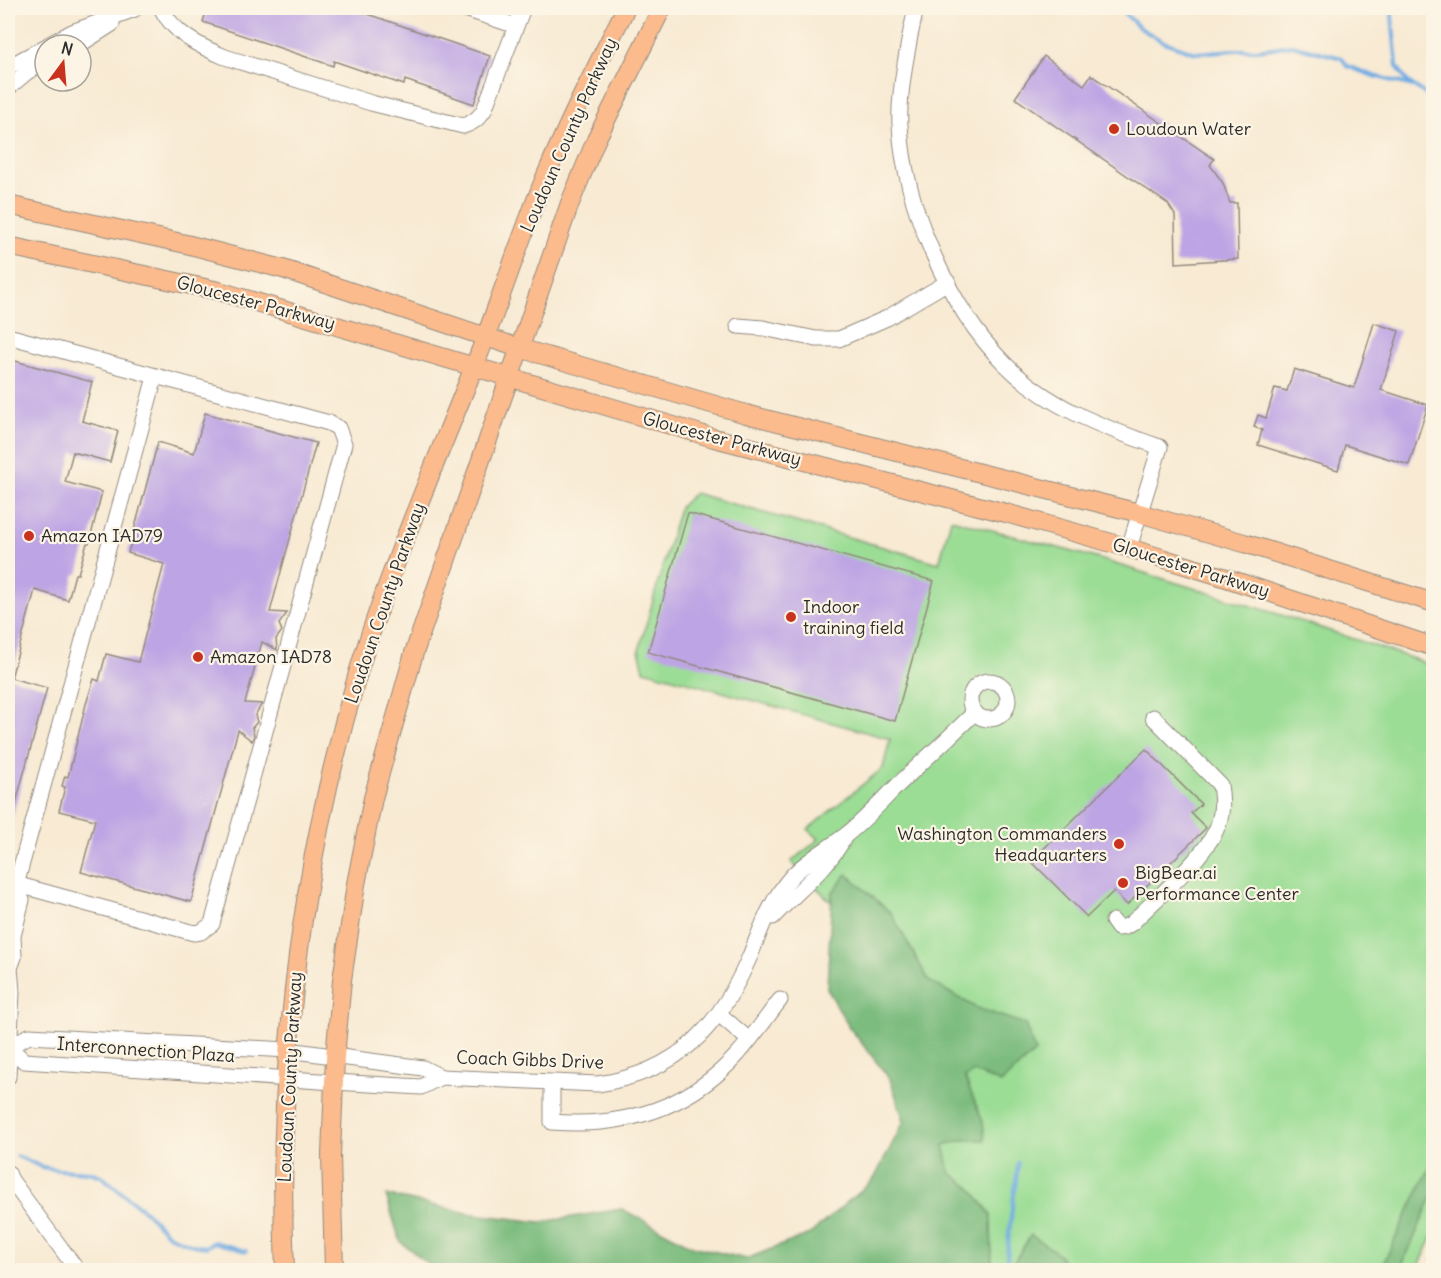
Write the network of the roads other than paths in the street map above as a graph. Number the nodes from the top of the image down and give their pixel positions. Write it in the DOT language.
graph roads {
  1 [pos="161,8"];
  2 [pos="462,8"];
  3 [pos="523,8"];
  4 [pos="626,8"];
  5 [pos="662,8"];
  6 [pos="916,8"];
  7 [pos="516,27"];
  8 [pos="70,33"];
  9 [pos="93,36"];
  10 [pos="33,54"];
  11 [pos="8,67"];
  12 [pos="33,69"];
  13 [pos="8,88"];
  14 [pos="8,205"];
  15 [pos="8,246"];
  16 [pos="948,282"];
  17 [pos="738,326"];
  18 [pos="8,336"];
  19 [pos="485,338"];
  20 [pos="519,348"];
  21 [pos="474,367"];
  22 [pos="155,376"];
  23 [pos="508,378"];
  24 [pos="1139,513"];
  25 [pos="1129,548"];
  26 [pos="1434,603"];
  27 [pos="1434,647"];
  28 [pos="975,712"];
  29 [pos="1153,717"];
  30 [pos="10,887"];
  31 [pos="1113,921"];
  32 [pos="9,966"];
  33 [pos="780,1000"];
  34 [pos="719,1014"];
  35 [pos="749,1040"];
  36 [pos="8,1047"];
  37 [pos="288,1050"];
  38 [pos="335,1057"];
  39 [pos="8,1077"];
  40 [pos="441,1077"];
  41 [pos="286,1079"];
  42 [pos="334,1083"];
  43 [pos="552,1083"];
  44 [pos="8,1173"];
  45 [pos="77,1270"];
  46 [pos="285,1270"];
  47 [pos="334,1270"];
  1 -- 7 [label="street"];
  2 -- 7 [label="street"];
  3 -- 7 [label="street"];
  4 -- 19 [label="main road, Loudoun County Parkway"];
  5 -- 20 [label="main road, Loudoun County Parkway"];
  6 -- 16 [label="street"];
  8 -- 9 [label="street"];
  10 -- 11 [label="street"];
  12 -- 13 [label="street"];
  14 -- 19 [label="main road, Gloucester Parkway"];
  15 -- 21 [label="main road, Gloucester Parkway"];
  16 -- 17 [label="street"];
  16 -- 24 [label="street"];
  18 -- 22 [label="street"];
  19 -- 20 [label="main road, Gloucester Parkway"];
  19 -- 21 [label="main road, Loudoun County Parkway"];
  20 -- 23 [label="main road, Loudoun County Parkway"];
  20 -- 24 [label="main road, Gloucester Parkway"];
  21 -- 23 [label="main road, Gloucester Parkway"];
  21 -- 37 [label="main road, Loudoun County Parkway"];
  22 -- 30 [label="street"];
  22 -- 30 [label="street"];
  23 -- 25 [label="main road, Gloucester Parkway"];
  23 -- 38 [label="main road, Loudoun County Parkway"];
  24 -- 25 [label="street"];
  24 -- 26 [label="main road, Gloucester Parkway"];
  25 -- 27 [label="main road, Gloucester Parkway"];
  28 -- 34 [label="street, Coach Gibbs Drive"];
  29 -- 31 [label="street"];
  30 -- 32 [label="street"];
  32 -- 36 [label="street"];
  33 -- 35 [label="street"];
  34 -- 35 [label="street"];
  34 -- 43 [label="street, Coach Gibbs Drive"];
  35 -- 43 [label="street"];
  36 -- 37 [label="street, Interconnection Plaza"];
  36 -- 39 [label="street"];
  36 -- 41 [label="street, Interconnection Plaza"];
  37 -- 38 [label="street, Coach Gibbs Drive"];
  37 -- 41 [label="main road, Loudoun County Parkway"];
  38 -- 40 [label="street, Coach Gibbs Drive"];
  38 -- 42 [label="main road, Loudoun County Parkway"];
  40 -- 42 [label="street, Coach Gibbs Drive"];
  40 -- 43 [label="street, Coach Gibbs Drive"];
  41 -- 42 [label="street, Coach Gibbs Drive"];
  41 -- 46 [label="main road, Loudoun County Parkway"];
  42 -- 47 [label="main road, Loudoun County Parkway"];
  44 -- 45 [label="street"];
}
